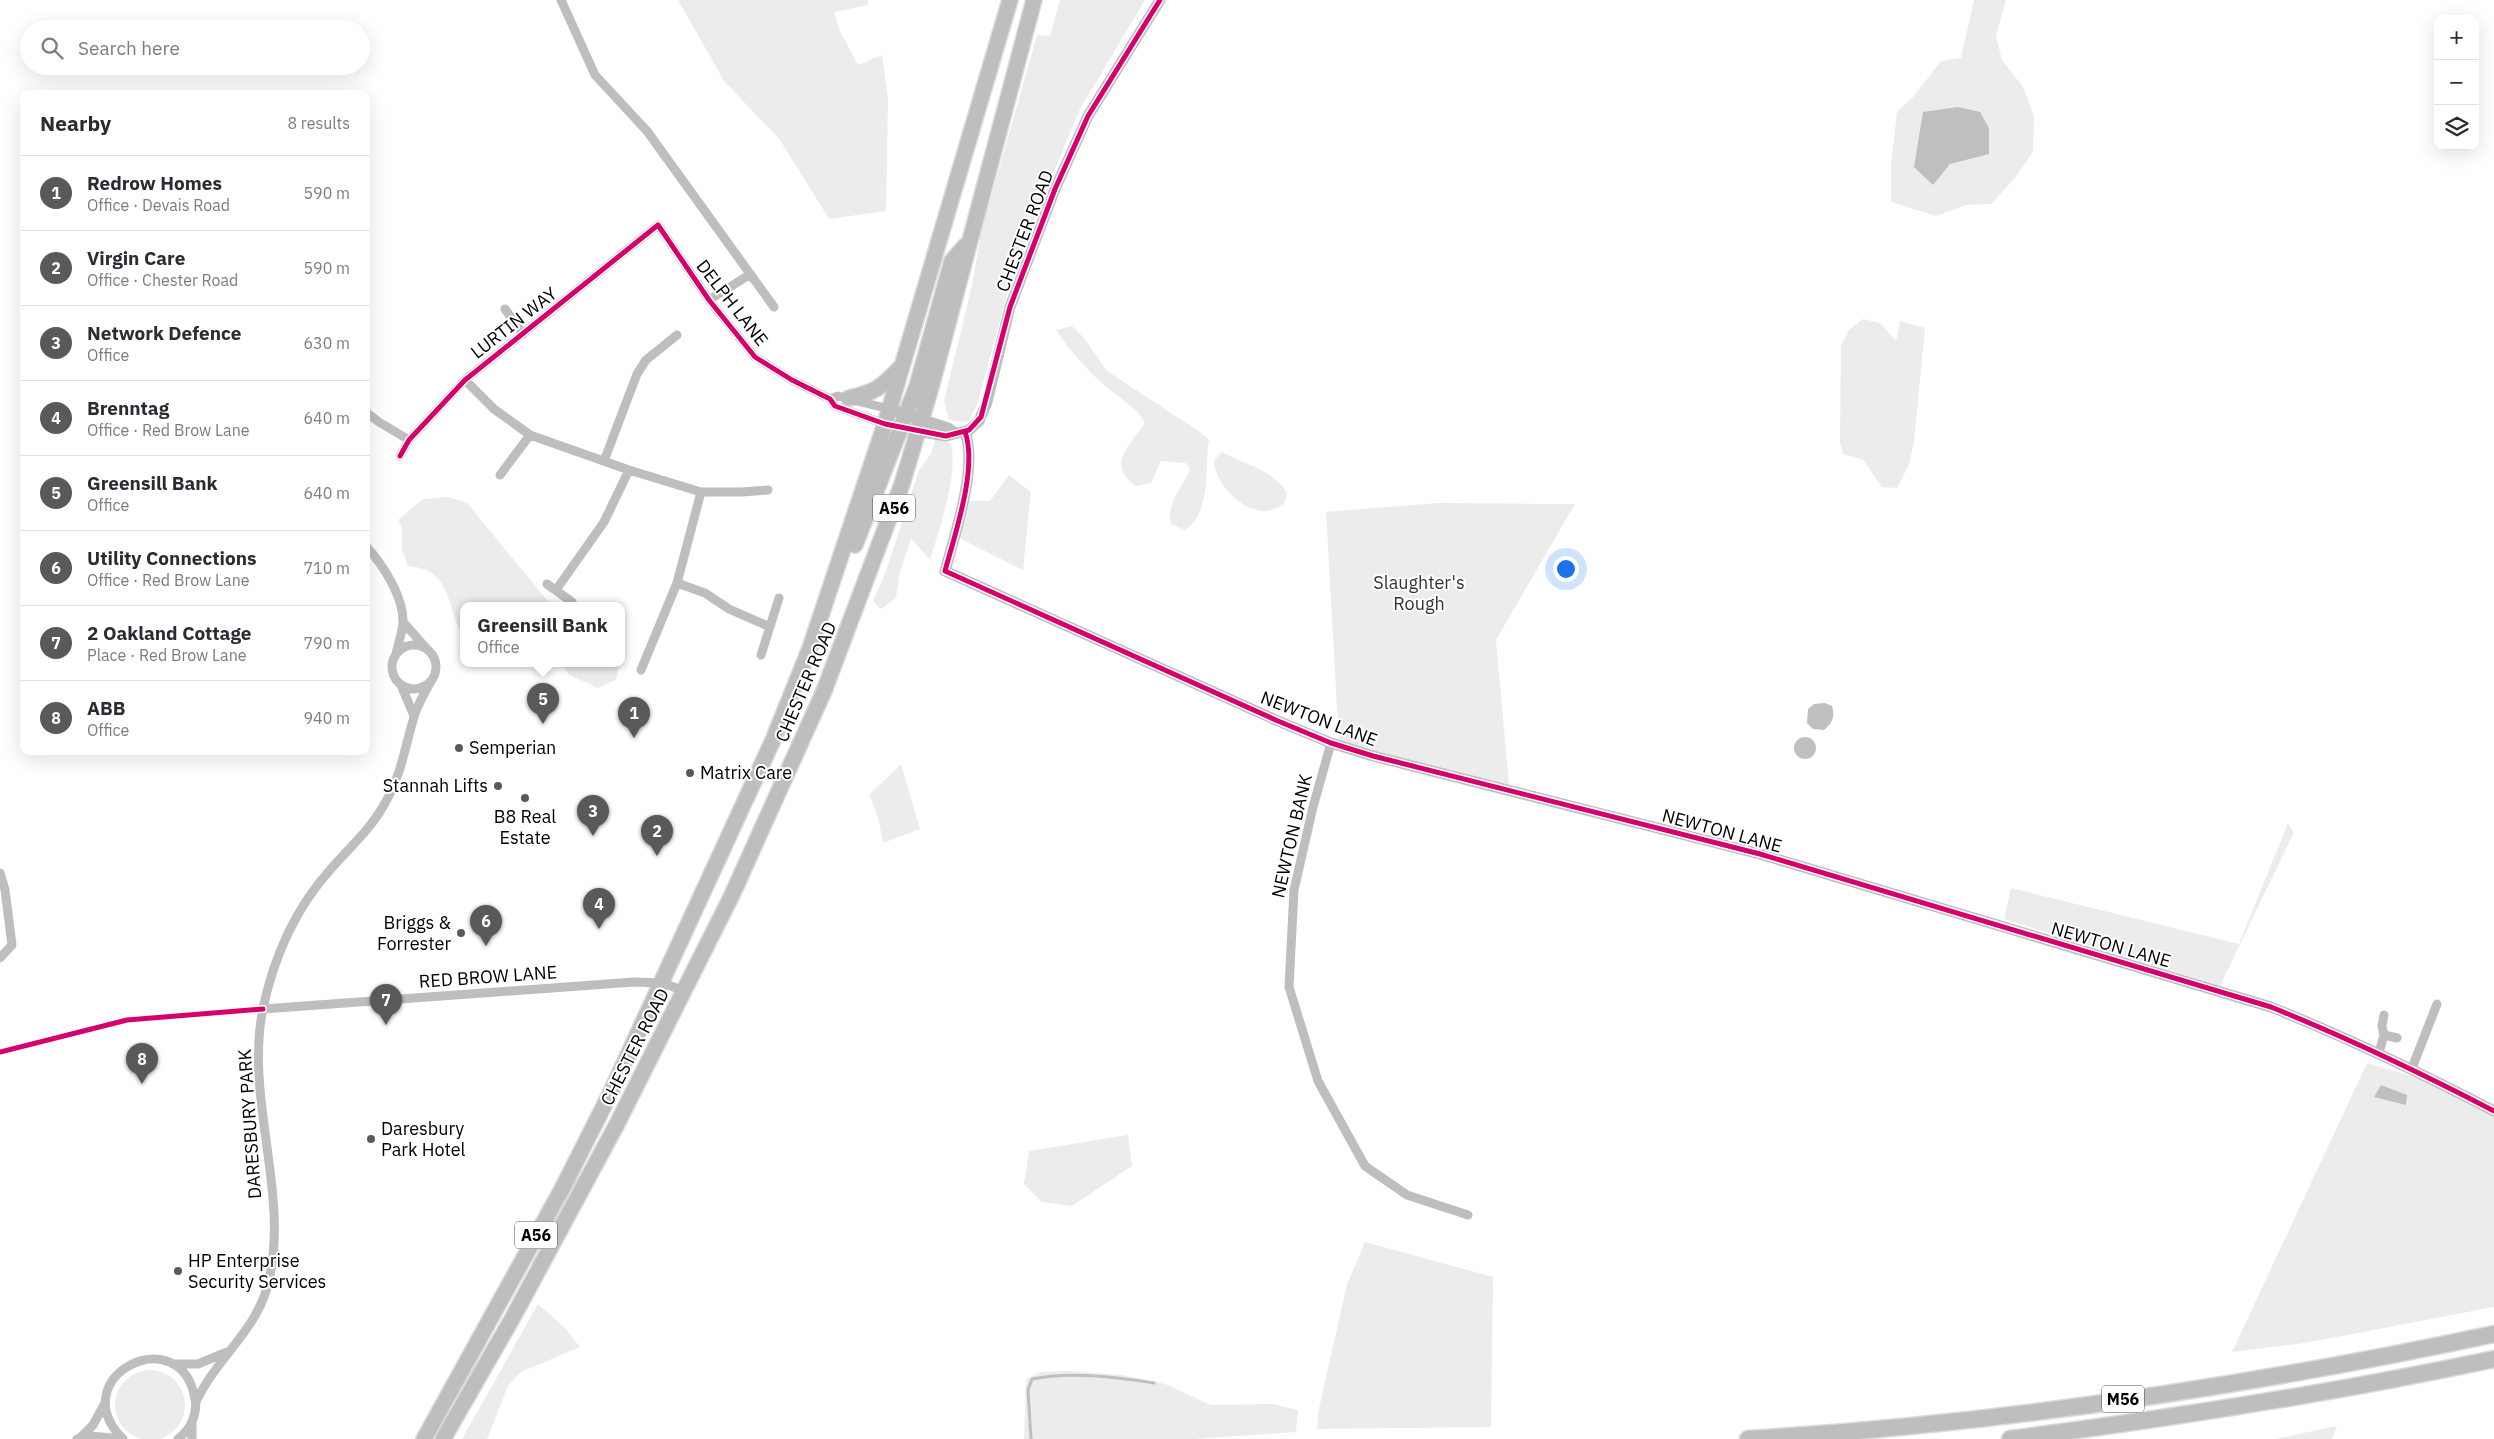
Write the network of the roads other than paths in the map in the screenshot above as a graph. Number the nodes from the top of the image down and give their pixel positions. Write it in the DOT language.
graph roads {
  1 [pos="561,0"];
  2 [pos="1010,0"];
  3 [pos="1034,0"];
  4 [pos="1160,0"];
  5 [pos="658,225"];
  6 [pos="968,243"];
  7 [pos="749,274"];
  8 [pos="709,300"];
  9 [pos="774,307"];
  10 [pos="504,310"];
  11 [pos="523,334"];
  12 [pos="677,335"];
  13 [pos="902,366"];
  14 [pos="465,380"];
  15 [pos="830,398"];
  16 [pos="849,398"];
  17 [pos="889,409"];
  18 [pos="370,415"];
  19 [pos="903,421"];
  20 [pos="885,424"];
  21 [pos="920,425"];
  22 [pos="960,432"];
  23 [pos="530,434"];
  24 [pos="409,440"];
  25 [pos="400,456"];
  26 [pos="604,461"];
  27 [pos="629,470"];
  28 [pos="500,475"];
  29 [pos="768,490"];
  30 [pos="701,492"];
  31 [pos="370,552"];
  32 [pos="677,583"];
  33 [pos="547,584"];
  34 [pos="556,590"];
  35 [pos="830,591"];
  36 [pos="779,598"];
  37 [pos="572,602"];
  38 [pos="403,622"];
  39 [pos="770,627"];
  40 [pos="426,648"];
  41 [pos="396,654"];
  42 [pos="761,655"];
  43 [pos="641,670"];
  44 [pos="431,682"];
  45 [pos="401,685"];
  46 [pos="414,716"];
  47 [pos="1331,743"];
  48 [pos="0,873"];
  49 [pos="0,958"];
  50 [pos="663,983"];
  51 [pos="684,991"];
  52 [pos="2437,1004"];
  53 [pos="263,1009"];
  54 [pos="2384,1016"];
  55 [pos="2384,1034"];
  56 [pos="2397,1038"];
  57 [pos="2379,1053"];
  58 [pos="2412,1068"];
  59 [pos="2494,1111"];
  60 [pos="1468,1215"];
  61 [pos="2494,1334"];
  62 [pos="230,1351"];
  63 [pos="2494,1359"];
  64 [pos="172,1364"];
  65 [pos="106,1401"];
  66 [pos="196,1402"];
  67 [pos="192,1423"];
  68 [pos="79,1438"];
  69 [pos="123,1439"];
  70 [pos="178,1439"];
  71 [pos="192,1439"];
  72 [pos="424,1439"];
  73 [pos="443,1439"];
  74 [pos="1748,1439"];
  75 [pos="2010,1439"];
  1 -- 7 [label="street, DELPH LANE"];
  2 -- 13 [label="highway, CHESTER ROAD / A56"];
  3 -- 6 [label="highway, CHESTER ROAD / A56"];
  4 -- 22 [label="street, CHESTER ROAD"];
  5 -- 8 [label="street, DELPH LANE"];
  5 -- 11 [label="street, LURTIN WAY"];
  6 -- 19 [label="highway"];
  6 -- 21 [label="highway, CHESTER ROAD / A56"];
  7 -- 8 [label="street, DELPH LANE"];
  7 -- 9 [label="street, DELPH LANE"];
  8 -- 15 [label="street, DELPH LANE"];
  10 -- 11 [label="street, LURTIN WAY"];
  11 -- 14 [label="street, LURTIN WAY"];
  12 -- 26 [label="street"];
  13 -- 16 [label="highway"];
  13 -- 17 [label="highway, CHESTER ROAD / A56"];
  14 -- 23 [label="street"];
  14 -- 24 [label="street, LURTIN WAY"];
  15 -- 16 [label="street, DELPH LANE"];
  15 -- 20 [label="street, DELPH LANE"];
  16 -- 17 [label="street, DELPH LANE"];
  17 -- 19 [label="street, DELPH LANE"];
  17 -- 20 [label="highway, CHESTER ROAD / A56"];
  18 -- 24 [label="street"];
  19 -- 20 [label="street, DELPH LANE"];
  19 -- 21 [label="street, DELPH LANE"];
  19 -- 35 [label="highway"];
  20 -- 35 [label="highway, CHESTER ROAD / A56"];
  21 -- 22 [label="street, DELPH LANE"];
  21 -- 51 [label="highway, CHESTER ROAD / A56"];
  22 -- 47 [label="street, NEWTON LANE"];
  23 -- 26 [label="street"];
  23 -- 28 [label="street"];
  24 -- 25 [label="street, LURTIN WAY"];
  26 -- 27 [label="street"];
  27 -- 30 [label="street"];
  27 -- 34 [label="street"];
  29 -- 30 [label="street"];
  30 -- 32 [label="street"];
  31 -- 38 [label="street, DARESBURY PARK"];
  32 -- 39 [label="street"];
  32 -- 43 [label="street"];
  33 -- 34 [label="street"];
  34 -- 37 [label="street"];
  35 -- 50 [label="highway, CHESTER ROAD / A56"];
  36 -- 39 [label="street"];
  38 -- 40 [label="street, DARESBURY PARK"];
  38 -- 41 [label="street, DARESBURY PARK"];
  39 -- 42 [label="street"];
  40 -- 41 [label="street"];
  40 -- 44 [label="street, DARESBURY PARK"];
  41 -- 45 [label="street, DARESBURY PARK"];
  44 -- 45 [label="street"];
  44 -- 46 [label="street, DARESBURY PARK"];
  45 -- 46 [label="street, DARESBURY PARK"];
  46 -- 53 [label="street, DARESBURY PARK"];
  47 -- 57 [label="street, NEWTON LANE"];
  47 -- 60 [label="street, NEWTON BANK"];
  48 -- 49 [label="street"];
  50 -- 51 [label="street, RED BROW LANE"];
  50 -- 53 [label="street, RED BROW LANE"];
  50 -- 72 [label="highway, CHESTER ROAD / A56"];
  51 -- 73 [label="highway, CHESTER ROAD / A56"];
  52 -- 58 [label="street"];
  53 -- 62 [label="street, DARESBURY PARK"];
  54 -- 55 [label="street"];
  55 -- 56 [label="street"];
  55 -- 57 [label="street"];
  57 -- 58 [label="street, NEWTON LANE"];
  58 -- 59 [label="street, NEWTON LANE"];
  61 -- 74 [label="highway, M56"];
  62 -- 64 [label="street"];
  62 -- 66 [label="street, DARESBURY PARK"];
  63 -- 75 [label="highway, M56"];
  64 -- 65 [label="street"];
  64 -- 66 [label="street"];
  65 -- 68 [label="street"];
  65 -- 69 [label="street"];
  66 -- 67 [label="street"];
  67 -- 70 [label="street"];
  67 -- 71 [label="street"];
  68 -- 69 [label="street"];
}
